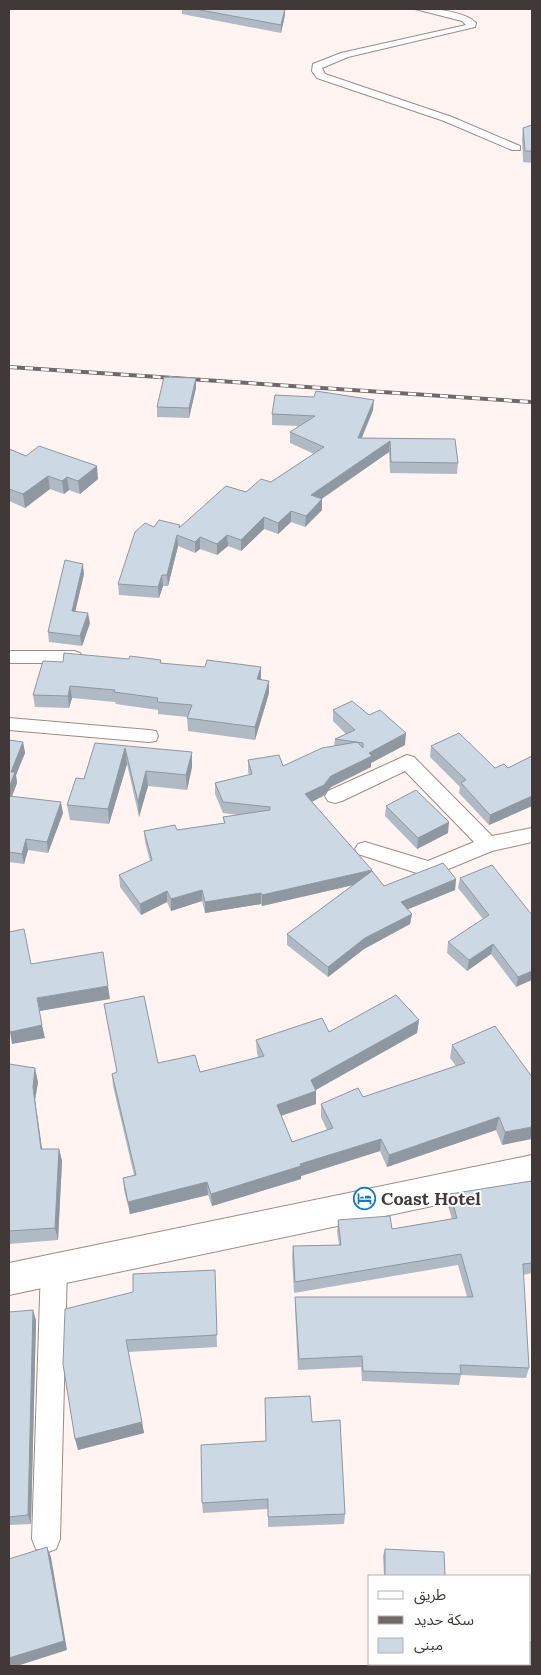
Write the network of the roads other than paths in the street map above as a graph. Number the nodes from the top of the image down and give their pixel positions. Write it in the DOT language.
graph roads {
  1 [pos="420,9"];
  2 [pos="516,148"];
  3 [pos="9,657"];
  4 [pos="74,657"];
  5 [pos="9,724"];
  6 [pos="149,736"];
  7 [pos="335,796"];
  8 [pos="532,835"];
  9 [pos="488,844"];
  10 [pos="365,849"];
  11 [pos="532,1170"];
  12 [pos="54,1268"];
  13 [pos="9,1279"];
  14 [pos="46,1539"];
  1 -- 2 [label="street"];
  3 -- 4 [label="street"];
  5 -- 6 [label="street"];
  7 -- 9 [label="street"];
  8 -- 9 [label="street"];
  9 -- 10 [label="street"];
  11 -- 12 [label="main road"];
  12 -- 13 [label="main road"];
  12 -- 14 [label="street"];
}
